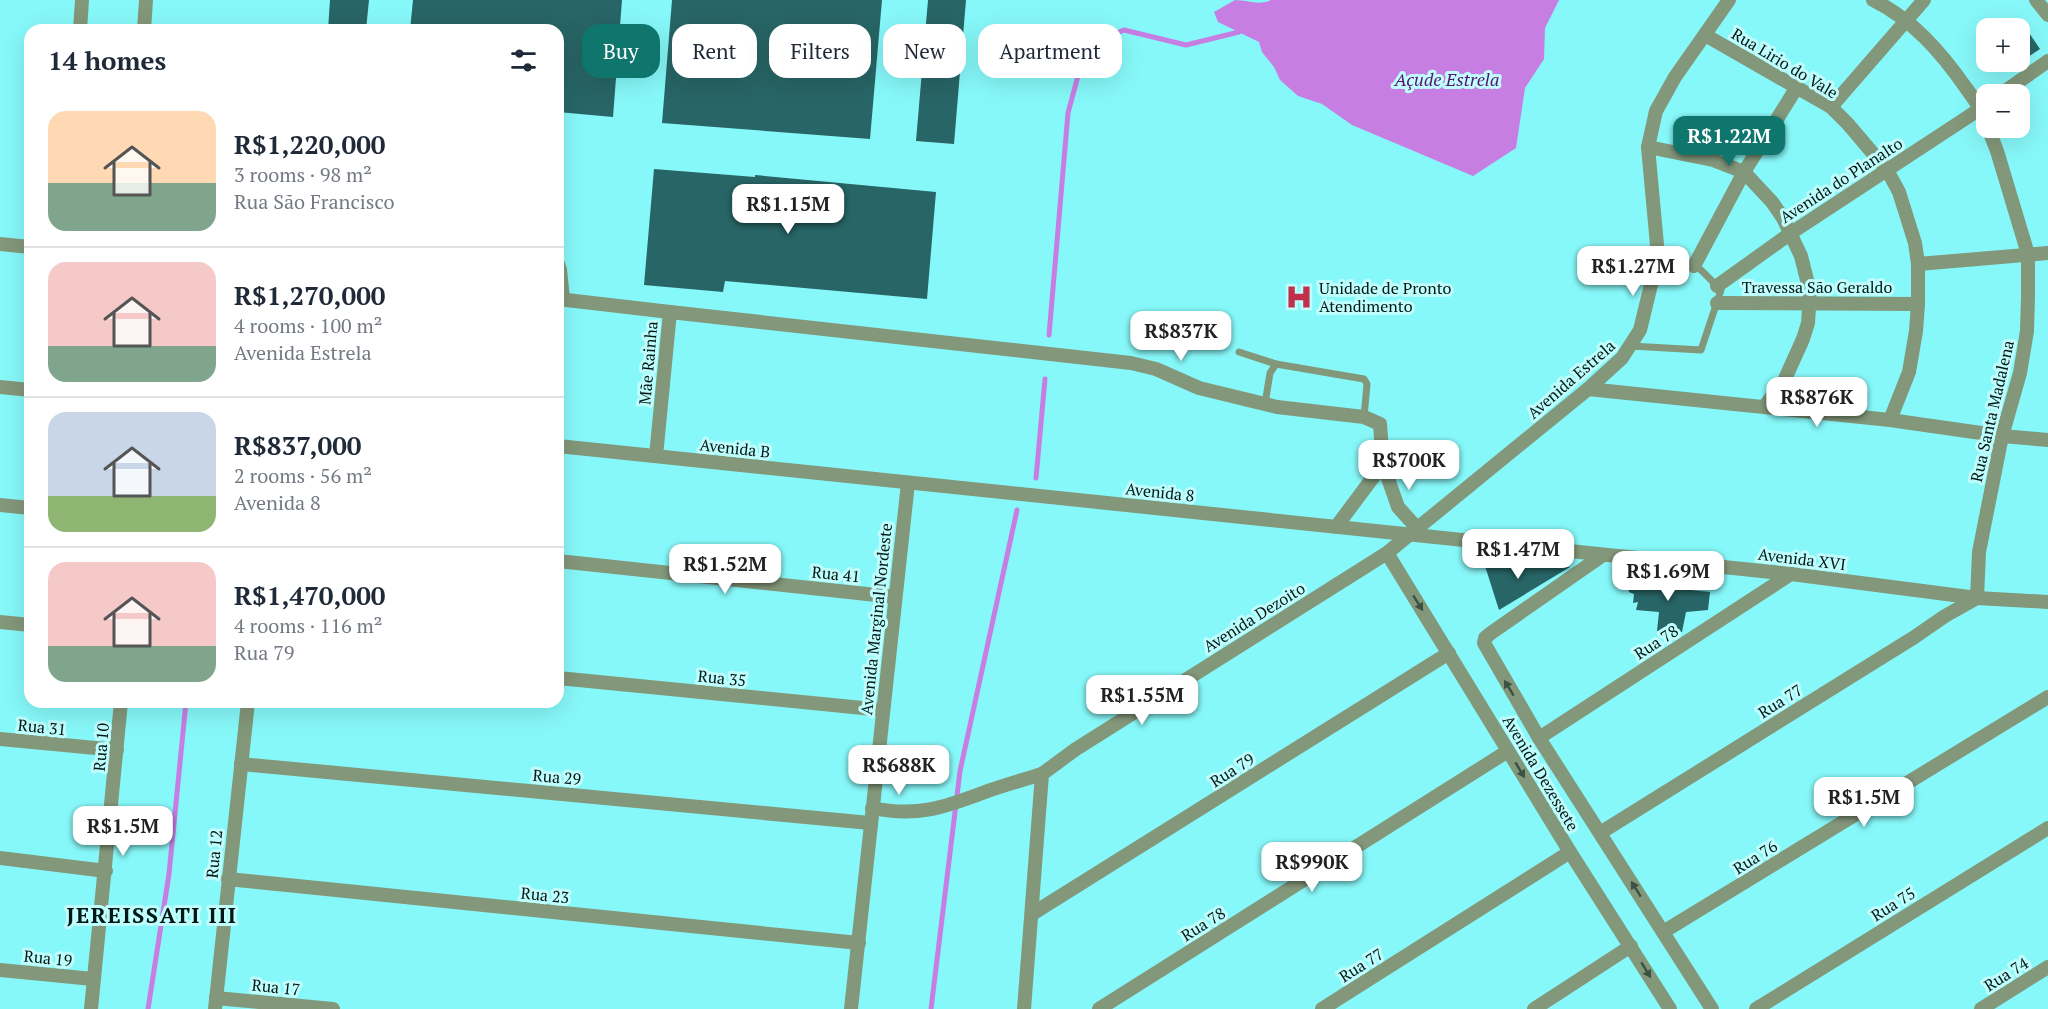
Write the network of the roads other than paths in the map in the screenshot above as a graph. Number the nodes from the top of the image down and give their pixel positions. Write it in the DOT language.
graph roads {
  1 [pos="82,0"];
  2 [pos="146,0"];
  3 [pos="1730,0"];
  4 [pos="1873,0"];
  5 [pos="1924,0"];
  6 [pos="2036,0"];
  7 [pos="2048,15"];
  8 [pos="1907,20"];
  9 [pos="80,24"];
  10 [pos="144,24"];
  11 [pos="1706,35"];
  12 [pos="2048,62"];
  13 [pos="2016,84"];
  14 [pos="1797,87"];
  15 [pos="1976,98"];
  16 [pos="1831,107"];
  17 [pos="1976,112"];
  18 [pos="1992,138"];
  19 [pos="1648,147"];
  20 [pos="1887,170"];
  21 [pos="1744,172"];
  22 [pos="1791,233"];
  23 [pos="0,244"];
  24 [pos="24,246"];
  25 [pos="2028,254"];
  26 [pos="2048,254"];
  27 [pos="1658,256"];
  28 [pos="1918,264"];
  29 [pos="1694,266"];
  30 [pos="1717,286"];
  31 [pos="564,299"];
  32 [pos="1717,303"];
  33 [pos="1810,304"];
  34 [pos="1918,304"];
  35 [pos="670,312"];
  36 [pos="1631,346"];
  37 [pos="1239,352"];
  38 [pos="1276,364"];
  39 [pos="0,387"];
  40 [pos="24,389"];
  41 [pos="1588,389"];
  42 [pos="1265,404"];
  43 [pos="1764,407"];
  44 [pos="1364,417"];
  45 [pos="1890,420"];
  46 [pos="2002,436"];
  47 [pos="2048,440"];
  48 [pos="564,447"];
  49 [pos="656,456"];
  50 [pos="1383,464"];
  51 [pos="908,483"];
  52 [pos="0,505"];
  53 [pos="24,507"];
  54 [pos="1336,527"];
  55 [pos="1413,531"];
  56 [pos="1387,553"];
  57 [pos="1603,555"];
  58 [pos="564,562"];
  59 [pos="1791,574"];
  60 [pos="896,597"];
  61 [pos="1977,598"];
  62 [pos="2048,602"];
  63 [pos="0,622"];
  64 [pos="24,624"];
  65 [pos="1449,653"];
  66 [pos="564,679"];
  67 [pos="2048,697"];
  68 [pos="120,708"];
  69 [pos="247,708"];
  70 [pos="883,710"];
  71 [pos="1539,738"];
  72 [pos="0,739"];
  73 [pos="117,750"];
  74 [pos="1508,751"];
  75 [pos="241,764"];
  76 [pos="1042,774"];
  77 [pos="872,808"];
  78 [pos="870,823"];
  79 [pos="2048,829"];
  80 [pos="1600,832"];
  81 [pos="1570,852"];
  82 [pos="0,858"];
  83 [pos="106,871"];
  84 [pos="228,879"];
  85 [pos="1032,914"];
  86 [pos="1663,932"];
  87 [pos="859,943"];
  88 [pos="1631,946"];
  89 [pos="2048,967"];
  90 [pos="0,970"];
  91 [pos="93,979"];
  92 [pos="216,1003"];
  93 [pos="91,1009"];
  94 [pos="333,1009"];
  95 [pos="851,1009"];
  96 [pos="1024,1009"];
  97 [pos="1099,1009"];
  98 [pos="1322,1009"];
  99 [pos="1534,1009"];
  100 [pos="1670,1009"];
  101 [pos="1712,1009"];
  102 [pos="1756,1009"];
  103 [pos="1981,1009"];
  1 -- 9 [label="street"];
  2 -- 10 [label="street"];
  3 -- 11 [label="street, Avenida Estrela"];
  4 -- 8 [label="street"];
  5 -- 8 [label="street"];
  6 -- 7 [label="street"];
  8 -- 15 [label="street"];
  8 -- 16 [label="street"];
  11 -- 14 [label="street, Rua Lirio do Vale"];
  11 -- 19 [label="street, Avenida Estrela"];
  12 -- 13 [label="street"];
  14 -- 16 [label="street, Rua Lirio do Vale"];
  14 -- 21 [label="street"];
  16 -- 20 [label="street, Rua Lirio do Vale"];
  17 -- 20 [label="street, Avenida do Planalto"];
  18 -- 25 [label="street, Rua Santa Madalena"];
  19 -- 21 [label="street"];
  19 -- 27 [label="street, Avenida Estrela"];
  20 -- 22 [label="street, Avenida do Planalto"];
  20 -- 28 [label="street, Rua Lirio do Vale"];
  21 -- 22 [label="street"];
  21 -- 29 [label="street"];
  22 -- 30 [label="street, Avenida do Planalto"];
  22 -- 33 [label="street"];
  23 -- 24 [label="street"];
  25 -- 26 [label="street"];
  25 -- 28 [label="street"];
  25 -- 46 [label="street, Rua Santa Madalena"];
  27 -- 29 [label="lane"];
  27 -- 36 [label="street, Avenida Estrela"];
  28 -- 34 [label="street, Rua Lirio do Vale"];
  29 -- 30 [label="lane"];
  30 -- 32 [label="lane"];
  31 -- 35 [label="street, Mãe Rainha"];
  32 -- 33 [label="street, Travessa São Geraldo"];
  32 -- 36 [label="lane"];
  33 -- 34 [label="street, Travessa São Geraldo"];
  33 -- 43 [label="street"];
  34 -- 45 [label="street, Rua Lirio do Vale"];
  35 -- 42 [label="street"];
  35 -- 49 [label="street, Mãe Rainha"];
  36 -- 41 [label="street, Avenida Estrela"];
  37 -- 38 [label="lane"];
  38 -- 42 [label="lane"];
  38 -- 44 [label="lane"];
  39 -- 40 [label="street"];
  41 -- 43 [label="street"];
  41 -- 55 [label="street, Avenida Estrela"];
  42 -- 44 [label="street"];
  43 -- 45 [label="street"];
  44 -- 50 [label="street"];
  45 -- 46 [label="street"];
  46 -- 47 [label="street"];
  46 -- 61 [label="street, Rua Santa Madalena"];
  48 -- 49 [label="street, Avenida B"];
  49 -- 51 [label="street, Avenida B"];
  50 -- 54 [label="street"];
  50 -- 55 [label="street"];
  51 -- 54 [label="street, Avenida 8"];
  51 -- 60 [label="street, Avenida Marginal Nordeste"];
  52 -- 53 [label="street"];
  54 -- 55 [label="street, Avenida 8"];
  55 -- 56 [label="street, Avenida Dezoito"];
  55 -- 57 [label="street, Avenida XVI"];
  56 -- 65 [label="street, Avenida Dezessete, one-way"];
  56 -- 76 [label="street, Avenida Dezoito"];
  57 -- 59 [label="street, Avenida XVI"];
  71 -- 57 [label="street, Avenida Dezessete, one-way"];
  58 -- 60 [label="street, Rua 41"];
  59 -- 61 [label="street, Avenida XVI"];
  59 -- 71 [label="street, Rua 78"];
  60 -- 70 [label="street, Avenida Marginal Nordeste"];
  61 -- 62 [label="street, Avenida XVI"];
  61 -- 80 [label="street, Rua 77"];
  63 -- 64 [label="street"];
  65 -- 74 [label="street, Avenida Dezessete"];
  65 -- 85 [label="street, Rua 79"];
  66 -- 70 [label="street, Rua 35"];
  67 -- 86 [label="street, Rua 76"];
  68 -- 73 [label="street, Rua 10"];
  69 -- 75 [label="street, Rua 12"];
  70 -- 77 [label="street, Avenida Marginal Nordeste"];
  71 -- 80 [label="street, Avenida Dezessete"];
  72 -- 73 [label="street, Rua 31"];
  73 -- 83 [label="street, Rua 10"];
  74 -- 81 [label="street, Avenida Dezessete, one-way"];
  74 -- 97 [label="street, Rua 78"];
  75 -- 78 [label="street, Rua 29"];
  75 -- 84 [label="street, Rua 12"];
  76 -- 77 [label="street, Avenida Dezoito"];
  76 -- 85 [label="street"];
  77 -- 78 [label="street, Avenida Marginal Nordeste"];
  78 -- 87 [label="street, Avenida Marginal Nordeste"];
  79 -- 102 [label="street, Rua 75"];
  86 -- 80 [label="street, Avenida Dezessete, one-way"];
  81 -- 88 [label="street, Avenida Dezessete"];
  81 -- 98 [label="street, Rua 77"];
  82 -- 83 [label="street"];
  83 -- 91 [label="street, Rua 10"];
  84 -- 87 [label="street, Rua 23"];
  84 -- 92 [label="street, Rua 12"];
  85 -- 96 [label="street"];
  86 -- 101 [label="street, Avenida Dezessete"];
  87 -- 95 [label="street, Avenida Marginal Nordeste"];
  88 -- 99 [label="street"];
  88 -- 100 [label="street, Avenida Dezessete, one-way"];
  89 -- 103 [label="street, Rua 74"];
  90 -- 91 [label="street, Rua 19"];
  91 -- 93 [label="street, Rua 10"];
  92 -- 94 [label="street, Rua 17"];
}
